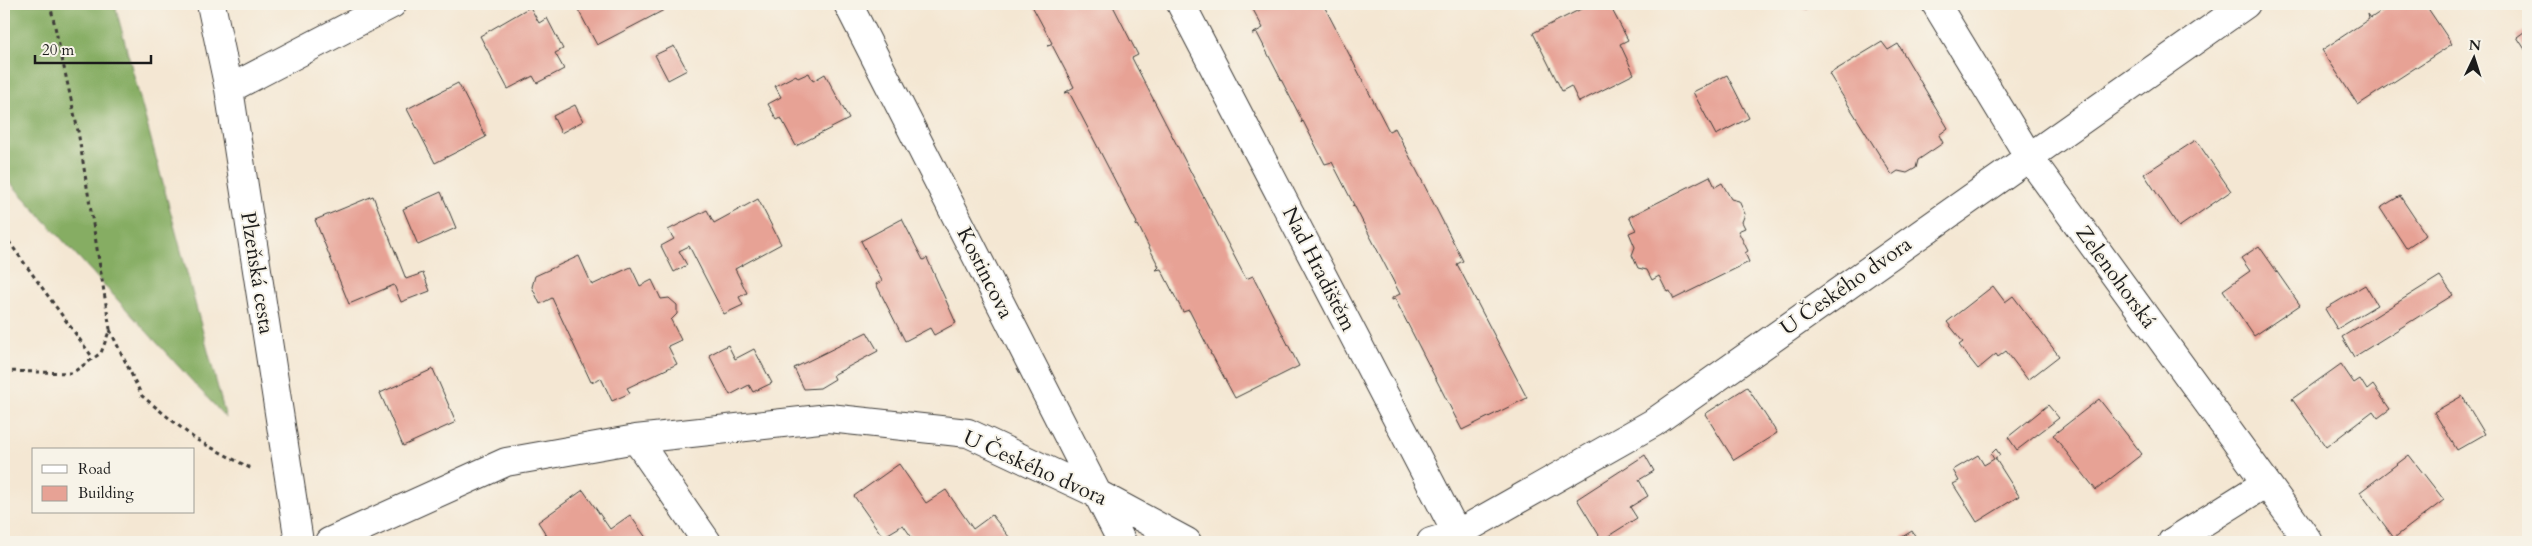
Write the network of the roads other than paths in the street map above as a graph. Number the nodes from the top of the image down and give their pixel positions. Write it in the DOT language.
graph roads {
  1 [pos="211,4"];
  2 [pos="392,4"];
  3 [pos="848,4"];
  4 [pos="1182,4"];
  5 [pos="1936,4"];
  6 [pos="2246,4"];
  7 [pos="229,88"];
  8 [pos="2029,157"];
  9 [pos="636,440"];
  10 [pos="2266,483"];
  11 [pos="1098,494"];
  12 [pos="1457,534"];
  13 [pos="299,542"];
  14 [pos="329,542"];
  15 [pos="707,542"];
  16 [pos="1122,542"];
  17 [pos="1187,542"];
  18 [pos="1431,542"];
  19 [pos="2172,542"];
  20 [pos="2309,542"];
  1 -- 7 [label="street, Plzeňská cesta"];
  2 -- 7 [label="street"];
  3 -- 11 [label="street, Kostincova"];
  4 -- 12 [label="street, Nad Hradištěm"];
  5 -- 8 [label="street, Zelenohorská"];
  6 -- 8 [label="street, U Českého dvora"];
  7 -- 13 [label="street, Plzeňská cesta"];
  8 -- 10 [label="street, Zelenohorská"];
  8 -- 12 [label="street, U Českého dvora"];
  9 -- 11 [label="street, U Českého dvora"];
  9 -- 14 [label="street, U Českého dvora"];
  9 -- 15 [label="street"];
  10 -- 19 [label="street"];
  10 -- 20 [label="street, Zelenohorská"];
  11 -- 16 [label="street, Kostincova"];
  11 -- 17 [label="street, U Českého dvora"];
  12 -- 18 [label="street, U Českého dvora"];
}
